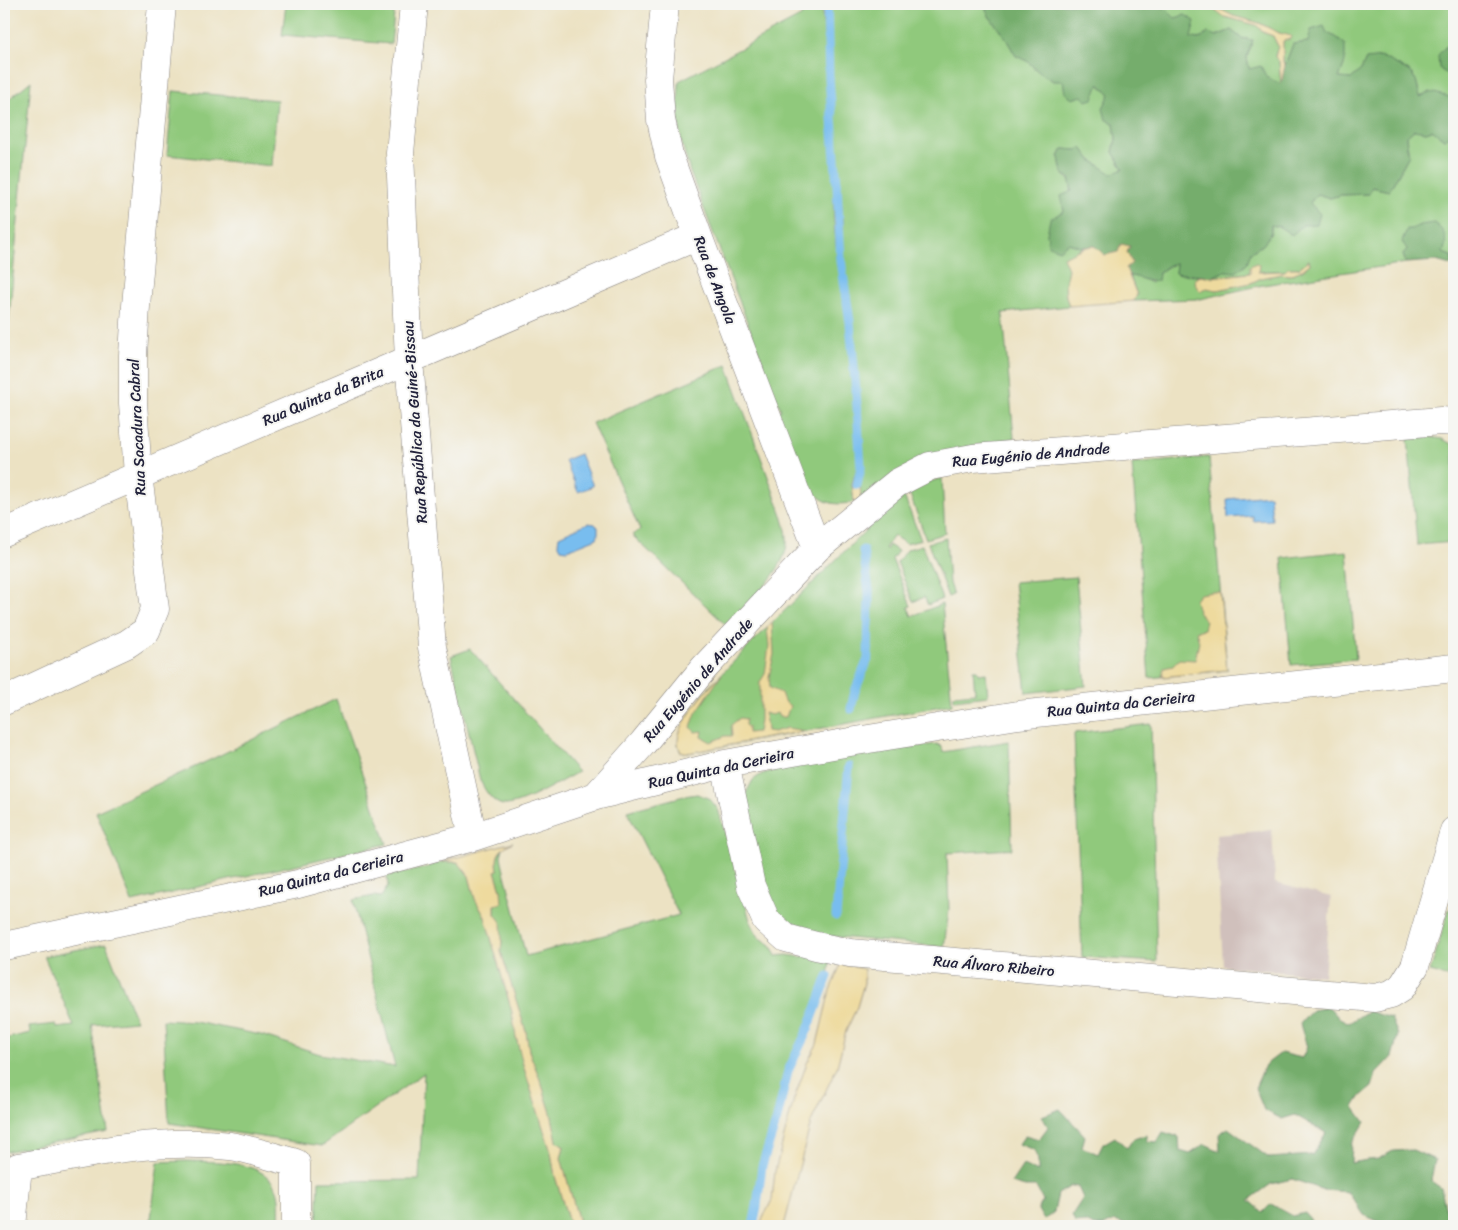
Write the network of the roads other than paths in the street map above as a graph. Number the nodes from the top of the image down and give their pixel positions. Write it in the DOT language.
graph roads {
  1 [pos="162,4"];
  2 [pos="414,4"];
  3 [pos="665,4"];
  4 [pos="698,236"];
  5 [pos="409,360"];
  6 [pos="1454,422"];
  7 [pos="138,475"];
  8 [pos="4,533"];
  9 [pos="817,548"];
  10 [pos="1454,668"];
  11 [pos="4,700"];
  12 [pos="725,764"];
  13 [pos="596,796"];
  14 [pos="1454,831"];
  15 [pos="473,837"];
  16 [pos="4,946"];
  17 [pos="11,1169"];
  18 [pos="12,1226"];
  19 [pos="296,1226"];
  1 -- 7 [label="street, Rua Sacadura Cabral"];
  2 -- 5 [label="street, Rua República da Guiné-Bissau"];
  3 -- 4 [label="street, Rua de Angola"];
  4 -- 5 [label="street, Rua Quinta da Brita"];
  4 -- 9 [label="street, Rua de Angola"];
  5 -- 7 [label="street, Rua Quinta da Brita"];
  5 -- 15 [label="street, Rua República da Guiné-Bissau"];
  6 -- 9 [label="street, Rua Eugénio de Andrade"];
  7 -- 8 [label="street, Rua Quinta da Brita"];
  7 -- 11 [label="street, Rua Sacadura Cabral"];
  9 -- 13 [label="street, Rua Eugénio de Andrade"];
  10 -- 12 [label="street, Rua Quinta da Cerieira"];
  12 -- 13 [label="street, Rua Quinta da Cerieira"];
  12 -- 14 [label="street, Rua Álvaro Ribeiro"];
  13 -- 15 [label="street, Rua Quinta da Cerieira"];
  15 -- 16 [label="street, Rua Quinta da Cerieira"];
  17 -- 18 [label="street"];
  17 -- 19 [label="street"];
}
